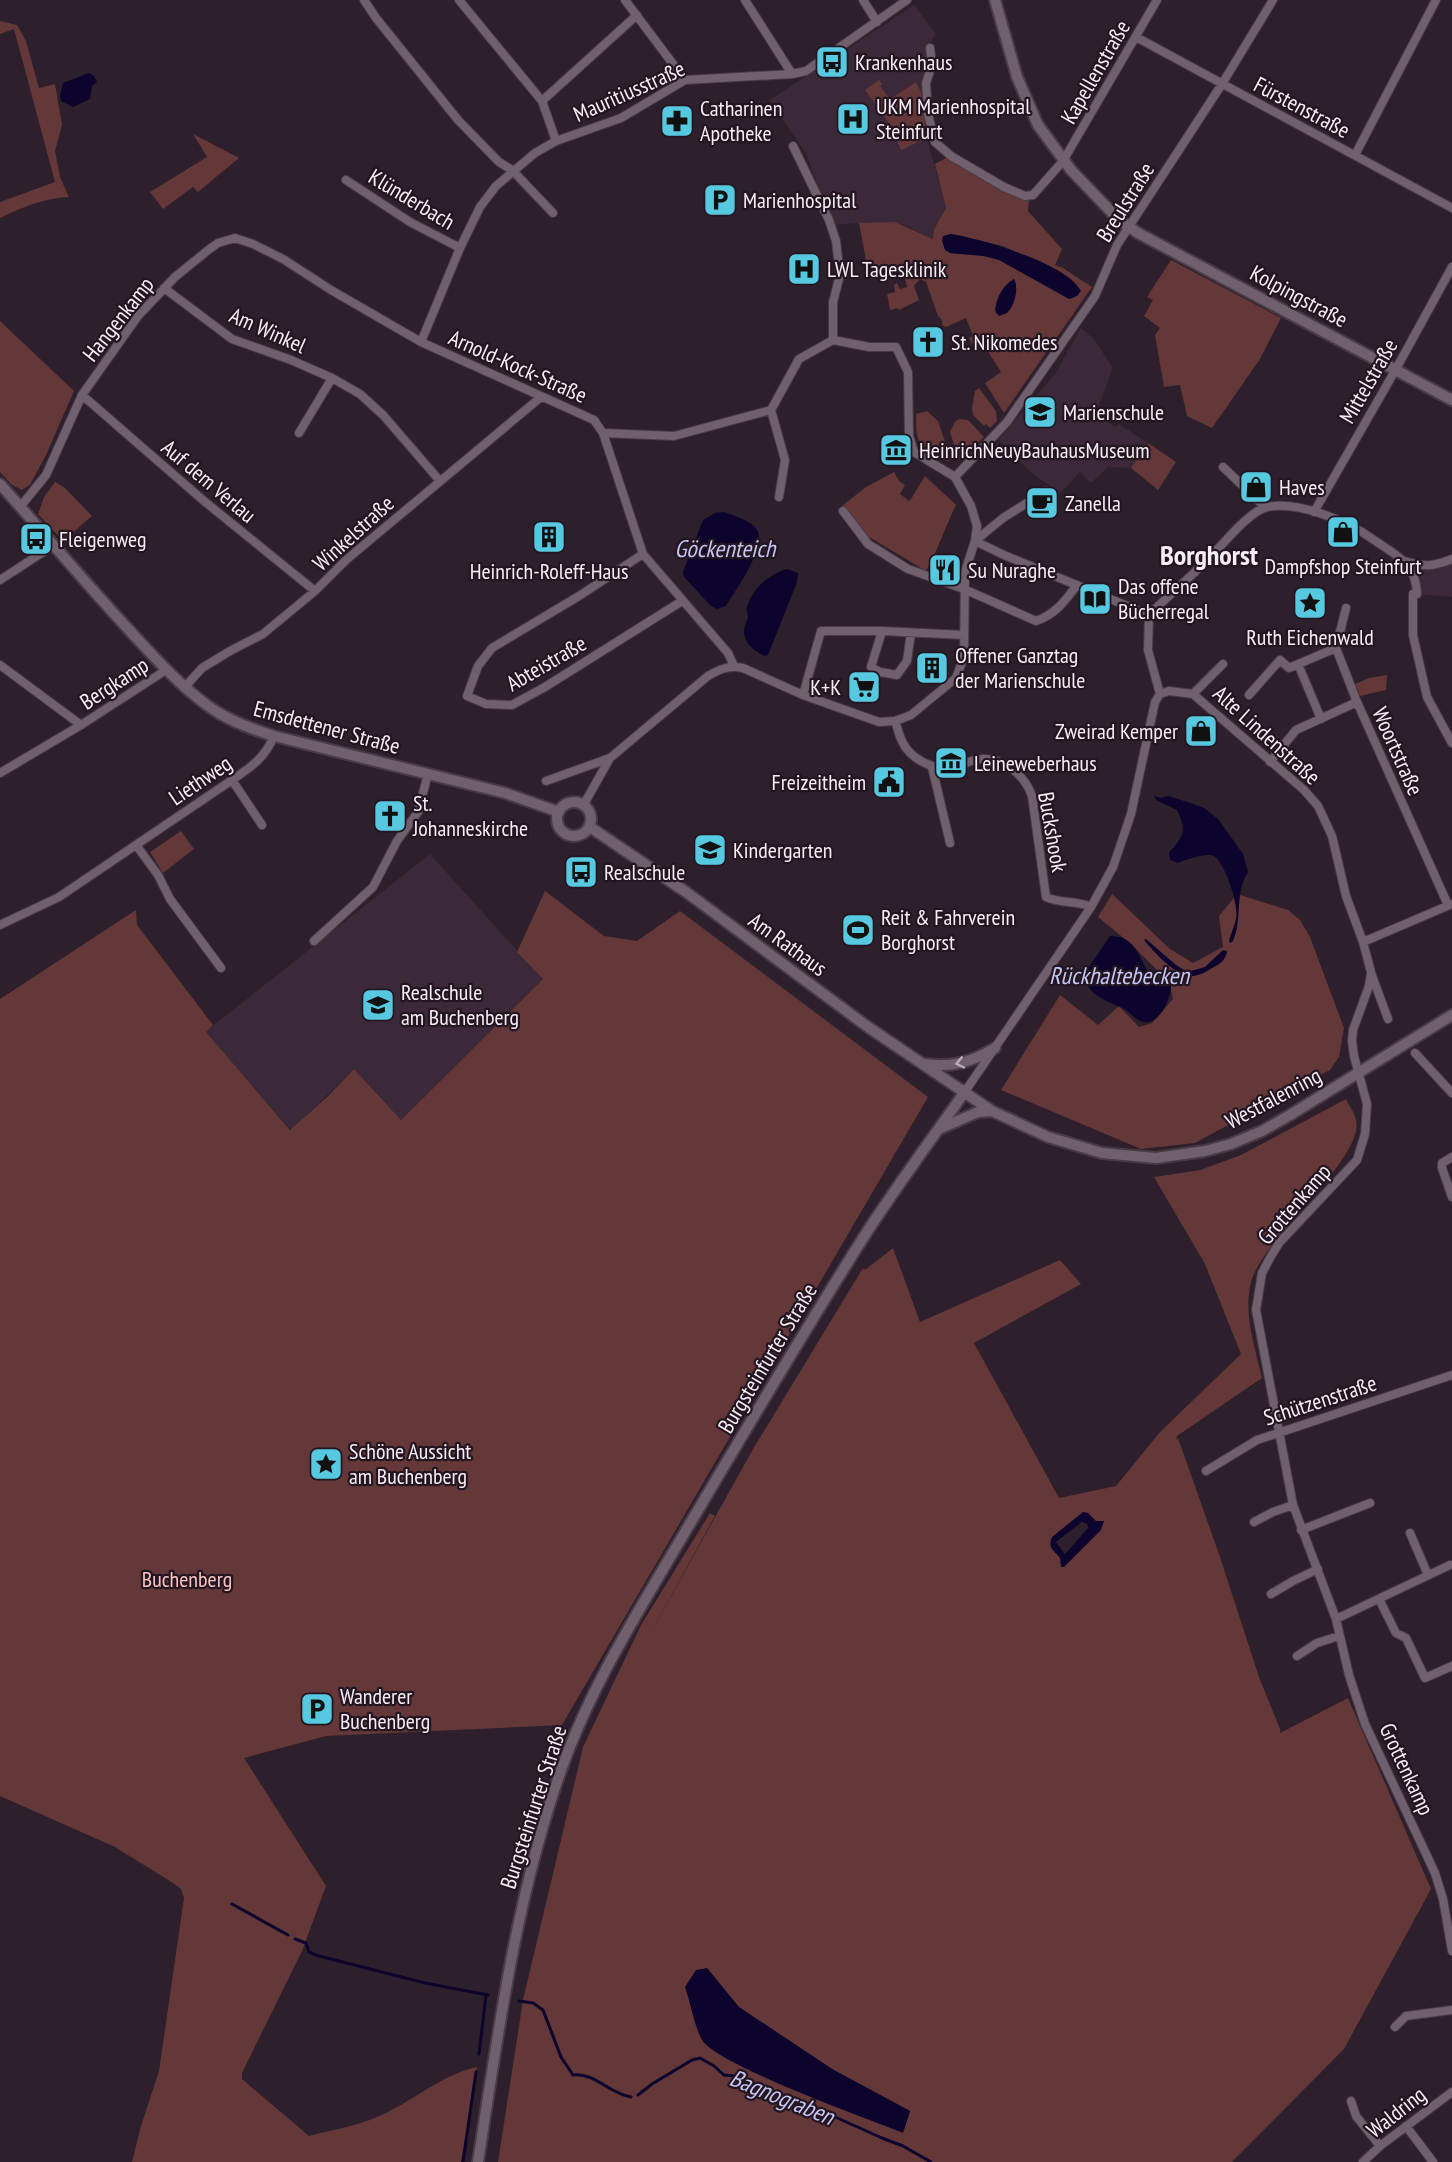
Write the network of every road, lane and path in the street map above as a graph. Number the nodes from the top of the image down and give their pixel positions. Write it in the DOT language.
graph roads {
  1 [pos="364,0"];
  2 [pos="459,0"];
  3 [pos="625,0"];
  4 [pos="745,0"];
  5 [pos="863,0"];
  6 [pos="907,0"];
  7 [pos="995,0"];
  8 [pos="1157,0"];
  9 [pos="1273,0"];
  10 [pos="1437,0"];
  11 [pos="637,15"];
  12 [pos="877,22"];
  13 [pos="1136,37"];
  14 [pos="930,48"];
  15 [pos="792,74"];
  16 [pos="685,80"];
  17 [pos="1222,84"];
  18 [pos="543,101"];
  19 [pos="556,141"];
  20 [pos="793,146"];
  21 [pos="1355,155"];
  22 [pos="1063,161"];
  23 [pos="512,170"];
  24 [pos="346,180"];
  25 [pos="1452,208"];
  26 [pos="553,213"];
  27 [pos="1128,227"];
  28 [pos="460,249"];
  29 [pos="1452,267"];
  30 [pos="164,288"];
  31 [pos="833,340"];
  32 [pos="421,342"];
  33 [pos="1396,369"];
  34 [pos="332,378"];
  35 [pos="82,395"];
  36 [pos="541,397"];
  37 [pos="1452,400"];
  38 [pos="771,410"];
  39 [pos="299,433"];
  40 [pos="603,433"];
  41 [pos="1223,467"];
  42 [pos="955,477"];
  43 [pos="440,481"];
  44 [pos="0,484"];
  45 [pos="1046,491"];
  46 [pos="779,497"];
  47 [pos="20,507"];
  48 [pos="1265,507"];
  49 [pos="843,511"];
  50 [pos="1314,512"];
  51 [pos="975,541"];
  52 [pos="54,545"];
  53 [pos="643,554"];
  54 [pos="1452,559"];
  55 [pos="1403,561"];
  56 [pos="0,580"];
  57 [pos="1077,585"];
  58 [pos="964,589"];
  59 [pos="315,591"];
  60 [pos="682,601"];
  61 [pos="1346,608"];
  62 [pos="1149,615"];
  63 [pos="882,631"];
  64 [pos="911,633"];
  65 [pos="964,635"];
  66 [pos="1336,648"];
  67 [pos="1223,664"];
  68 [pos="1298,664"];
  69 [pos="0,665"];
  70 [pos="734,666"];
  71 [pos="166,670"];
  72 [pos="184,688"];
  73 [pos="1160,694"];
  74 [pos="1193,694"];
  75 [pos="803,695"];
  76 [pos="1250,695"];
  77 [pos="1357,702"];
  78 [pos="1321,719"];
  79 [pos="895,721"];
  80 [pos="81,725"];
  81 [pos="273,736"];
  82 [pos="1452,743"];
  83 [pos="610,758"];
  84 [pos="1269,762"];
  85 [pos="932,767"];
  86 [pos="0,773"];
  87 [pos="428,774"];
  88 [pos="232,780"];
  89 [pos="546,781"];
  90 [pos="584,804"];
  91 [pos="559,812"];
  92 [pos="262,825"];
  93 [pos="590,827"];
  94 [pos="950,843"];
  95 [pos="136,845"];
  96 [pos="1450,905"];
  97 [pos="1091,908"];
  98 [pos="0,925"];
  99 [pos="314,941"];
  100 [pos="1363,942"];
  101 [pos="221,968"];
  102 [pos="1371,972"];
  103 [pos="1452,1014"];
  104 [pos="1388,1019"];
  105 [pos="995,1048"];
  106 [pos="1415,1053"];
  107 [pos="922,1063"];
  108 [pos="1358,1072"];
  109 [pos="1451,1090"];
  110 [pos="964,1093"];
  111 [pos="992,1111"];
  112 [pos="939,1129"];
  113 [pos="1452,1157"];
  114 [pos="1452,1197"];
  115 [pos="1452,1375"];
  116 [pos="1279,1433"];
  117 [pos="1206,1471"];
  118 [pos="1370,1503"];
  119 [pos="1293,1505"];
  120 [pos="1254,1522"];
  121 [pos="1302,1530"];
  122 [pos="1410,1533"];
  123 [pos="1450,1565"];
  124 [pos="1318,1569"];
  125 [pos="1428,1575"];
  126 [pos="1270,1594"];
  127 [pos="1379,1599"];
  128 [pos="1336,1619"];
  129 [pos="1339,1636"];
  130 [pos="1297,1656"];
  131 [pos="1452,1666"];
  132 [pos="1452,1951"];
  133 [pos="1452,2010"];
  134 [pos="1395,2027"];
  135 [pos="1452,2092"];
  136 [pos="1351,2101"];
  137 [pos="1406,2126"];
  138 [pos="1380,2146"];
  139 [pos="477,2162"];
  140 [pos="1363,2162"];
  141 [pos="1433,2162"];
  1 -- 23 [label="street"];
  2 -- 18 [label="street"];
  3 -- 11 [label="street"];
  4 -- 15 [label="street"];
  5 -- 12 [label="street"];
  6 -- 12 [label="street, Mauritiusstraße"];
  7 -- 22 [label="main road, Kolpingstraße"];
  8 -- 13 [label="street, Kapellenstraße"];
  9 -- 17 [label="street, Breulstraße"];
  10 -- 21 [label="street"];
  11 -- 16 [label="street"];
  11 -- 18 [label="street"];
  12 -- 15 [label="street, Mauritiusstraße"];
  13 -- 17 [label="street, Fürstenstraße"];
  13 -- 22 [label="street, Kapellenstraße"];
  14 -- 22 [label="street, Kapellenstraße"];
  15 -- 16 [label="street, Mauritiusstraße"];
  16 -- 19 [label="street, Mauritiusstraße"];
  17 -- 21 [label="street, Fürstenstraße"];
  17 -- 27 [label="street, Breulstraße"];
  18 -- 19 [label="street"];
  19 -- 23 [label="street, Mauritiusstraße"];
  20 -- 31 [label="street"];
  21 -- 25 [label="street, Fürstenstraße"];
  22 -- 27 [label="main road, Kolpingstraße"];
  23 -- 26 [label="street"];
  23 -- 28 [label="street, Mauritiusstraße"];
  24 -- 28 [label="street, Klünderbach"];
  27 -- 33 [label="main road, Kolpingstraße"];
  27 -- 42 [label="street, Breulstraße"];
  28 -- 32 [label="street, Mauritiusstraße"];
  29 -- 33 [label="street, Mittelstraße"];
  30 -- 32 [label="street, Hangenkamp"];
  30 -- 34 [label="street, Am Winkel"];
  30 -- 35 [label="street, Hangenkamp"];
  31 -- 38 [label="street"];
  31 -- 42 [label="street"];
  32 -- 36 [label="street, Arnold-Kock-Straße"];
  33 -- 37 [label="main road, Kolpingstraße"];
  33 -- 50 [label="street, Mittelstraße"];
  34 -- 39 [label="street"];
  34 -- 43 [label="street, Am Winkel"];
  35 -- 47 [label="street, Hangenkamp"];
  35 -- 59 [label="street, Auf dem Verlau"];
  36 -- 40 [label="street, Arnold-Kock-Straße"];
  36 -- 43 [label="street, Winkelstraße"];
  38 -- 40 [label="street, Arnold-Kock-Straße"];
  38 -- 46 [label="street"];
  40 -- 53 [label="street"];
  41 -- 48 [label="street"];
  42 -- 51 [label="street"];
  43 -- 59 [label="street, Winkelstraße"];
  44 -- 47 [label="main road, Emsdettener Straße"];
  45 -- 51 [label="street"];
  47 -- 52 [label="main road, Emsdettener Straße"];
  48 -- 50 [label="street"];
  48 -- 62 [label="street"];
  49 -- 58 [label="street"];
  50 -- 55 [label="street"];
  51 -- 57 [label="street"];
  51 -- 58 [label="street"];
  52 -- 56 [label="street"];
  52 -- 71 [label="main road, Emsdettener Straße"];
  53 -- 60 [label="street"];
  53 -- 60 [label="street, Abteistraße"];
  54 -- 55 [label="street"];
  55 -- 82 [label="street"];
  57 -- 58 [label="street"];
  57 -- 62 [label="street"];
  58 -- 65 [label="street"];
  59 -- 72 [label="street, Winkelstraße"];
  60 -- 70 [label="street"];
  61 -- 66 [label="street"];
  62 -- 73 [label="street"];
  63 -- 64 [label="street"];
  63 -- 64 [label="street"];
  63 -- 75 [label="street"];
  64 -- 65 [label="street"];
  65 -- 79 [label="street"];
  66 -- 68 [label="street"];
  66 -- 77 [label="street, Woortstraße"];
  67 -- 74 [label="street"];
  68 -- 76 [label="street"];
  68 -- 78 [label="street"];
  69 -- 80 [label="street, Bergkamp"];
  70 -- 75 [label="street"];
  70 -- 83 [label="street"];
  71 -- 72 [label="main road, Emsdettener Straße"];
  71 -- 80 [label="street, Bergkamp"];
  72 -- 81 [label="main road, Emsdettener Straße"];
  73 -- 74 [label="street, Alte Lindenstraße"];
  73 -- 97 [label="street, Burgsteinfurter Straße"];
  74 -- 84 [label="street, Alte Lindenstraße"];
  75 -- 79 [label="street"];
  77 -- 78 [label="street"];
  77 -- 96 [label="street, Woortstraße"];
  78 -- 84 [label="street"];
  79 -- 85 [label="street"];
  80 -- 86 [label="street, Bergkamp"];
  81 -- 87 [label="main road, Emsdettener Straße"];
  81 -- 88 [label="street, Liethweg"];
  83 -- 89 [label="street"];
  83 -- 90 [label="street"];
  84 -- 100 [label="street, Alte Lindenstraße"];
  85 -- 94 [label="street"];
  85 -- 97 [label="street, Buckshook"];
  87 -- 91 [label="main road, Emsdettener Straße"];
  87 -- 99 [label="street"];
  88 -- 92 [label="street"];
  88 -- 95 [label="street, Liethweg"];
  90 -- 91 [label="main road"];
  90 -- 93 [label="main road"];
  91 -- 93 [label="main road"];
  93 -- 107 [label="main road, Am Rathaus"];
  95 -- 98 [label="street, Liethweg"];
  95 -- 101 [label="street"];
  96 -- 100 [label="street"];
  97 -- 105 [label="street, Burgsteinfurter Straße"];
  100 -- 102 [label="street, Alte Lindenstraße"];
  102 -- 104 [label="street, Alte Lindenstraße"];
  102 -- 108 [label="street, Alte Lindenstraße"];
  103 -- 108 [label="main road, Westfalenring"];
  105 -- 107 [label="main road, one-way"];
  105 -- 110 [label="street, Burgsteinfurter Straße"];
  106 -- 109 [label="street"];
  107 -- 110 [label="main road, Am Rathaus"];
  108 -- 111 [label="main road, Westfalenring"];
  108 -- 116 [label="street, Grottenkamp"];
  110 -- 111 [label="main road, Westfalenring"];
  110 -- 112 [label="main road, Burgsteinfurter Straße"];
  111 -- 112 [label="main road"];
  112 -- 139 [label="main road, Burgsteinfurter Straße"];
  113 -- 114 [label="street"];
  115 -- 116 [label="street, Schützenstraße"];
  116 -- 117 [label="street, Schützenstraße"];
  116 -- 119 [label="street, Grottenkamp"];
  118 -- 121 [label="street"];
  119 -- 120 [label="street"];
  119 -- 121 [label="street, Grottenkamp"];
  121 -- 124 [label="street, Grottenkamp"];
  122 -- 125 [label="street"];
  123 -- 125 [label="street"];
  124 -- 126 [label="street"];
  124 -- 128 [label="street, Grottenkamp"];
  125 -- 127 [label="street"];
  127 -- 128 [label="street"];
  127 -- 131 [label="street"];
  128 -- 129 [label="street, Grottenkamp"];
  129 -- 130 [label="street"];
  129 -- 132 [label="street, Grottenkamp"];
  133 -- 134 [label="street"];
  135 -- 137 [label="street, Waldring"];
  136 -- 138 [label="street"];
  137 -- 138 [label="street, Waldring"];
  137 -- 141 [label="street"];
  138 -- 140 [label="street, Waldring"];
}
